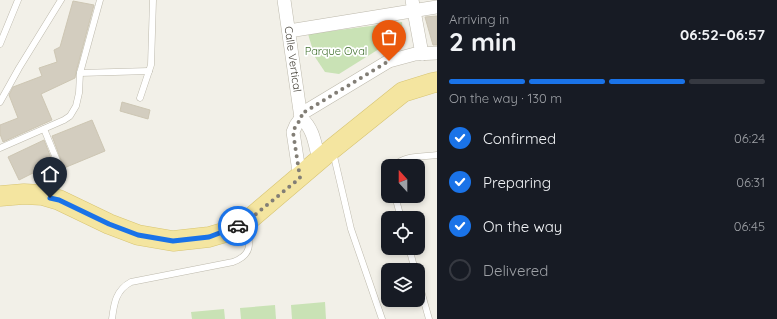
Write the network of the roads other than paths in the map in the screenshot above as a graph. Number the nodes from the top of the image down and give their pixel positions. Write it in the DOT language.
graph roads {
  1 [pos="18,0"];
  2 [pos="61,0"];
  3 [pos="100,0"];
  4 [pos="152,0"];
  5 [pos="284,0"];
  6 [pos="413,5"];
  7 [pos="437,7"];
  8 [pos="289,31"];
  9 [pos="0,44"];
  10 [pos="437,53"];
  11 [pos="422,54"];
  12 [pos="149,71"];
  13 [pos="80,73"];
  14 [pos="437,82"];
  15 [pos="140,98"];
  16 [pos="0,102"];
  17 [pos="301,116"];
  18 [pos="44,129"];
  19 [pos="0,148"];
  20 [pos="326,155"];
  21 [pos="437,155"];
  22 [pos="406,159"];
  23 [pos="58,163"];
  24 [pos="300,178"];
  25 [pos="0,196"];
  26 [pos="245,223"];
  27 [pos="425,305"];
  28 [pos="112,319"];
  29 [pos="382,319"];
  30 [pos="429,319"];
  1 -- 9 [label="lane"];
  2 -- 16 [label="lane"];
  3 -- 13 [label="lane"];
  4 -- 12 [label="lane"];
  5 -- 8 [label="street, Calle Vertical"];
  6 -- 7 [label="street"];
  6 -- 8 [label="street"];
  6 -- 11 [label="street"];
  8 -- 17 [label="street, Calle Vertical"];
  10 -- 11 [label="street"];
  11 -- 17 [label="street"];
  12 -- 13 [label="lane"];
  12 -- 15 [label="lane"];
  13 -- 18 [label="lane"];
  14 -- 20 [label="main road"];
  17 -- 20 [label="street"];
  17 -- 24 [label="street"];
  18 -- 19 [label="lane"];
  18 -- 23 [label="lane"];
  20 -- 24 [label="main road"];
  20 -- 29 [label="lane"];
  21 -- 22 [label="lane"];
  24 -- 26 [label="main road"];
  25 -- 26 [label="main road"];
  26 -- 28 [label="lane"];
  27 -- 30 [label="lane"];
}
